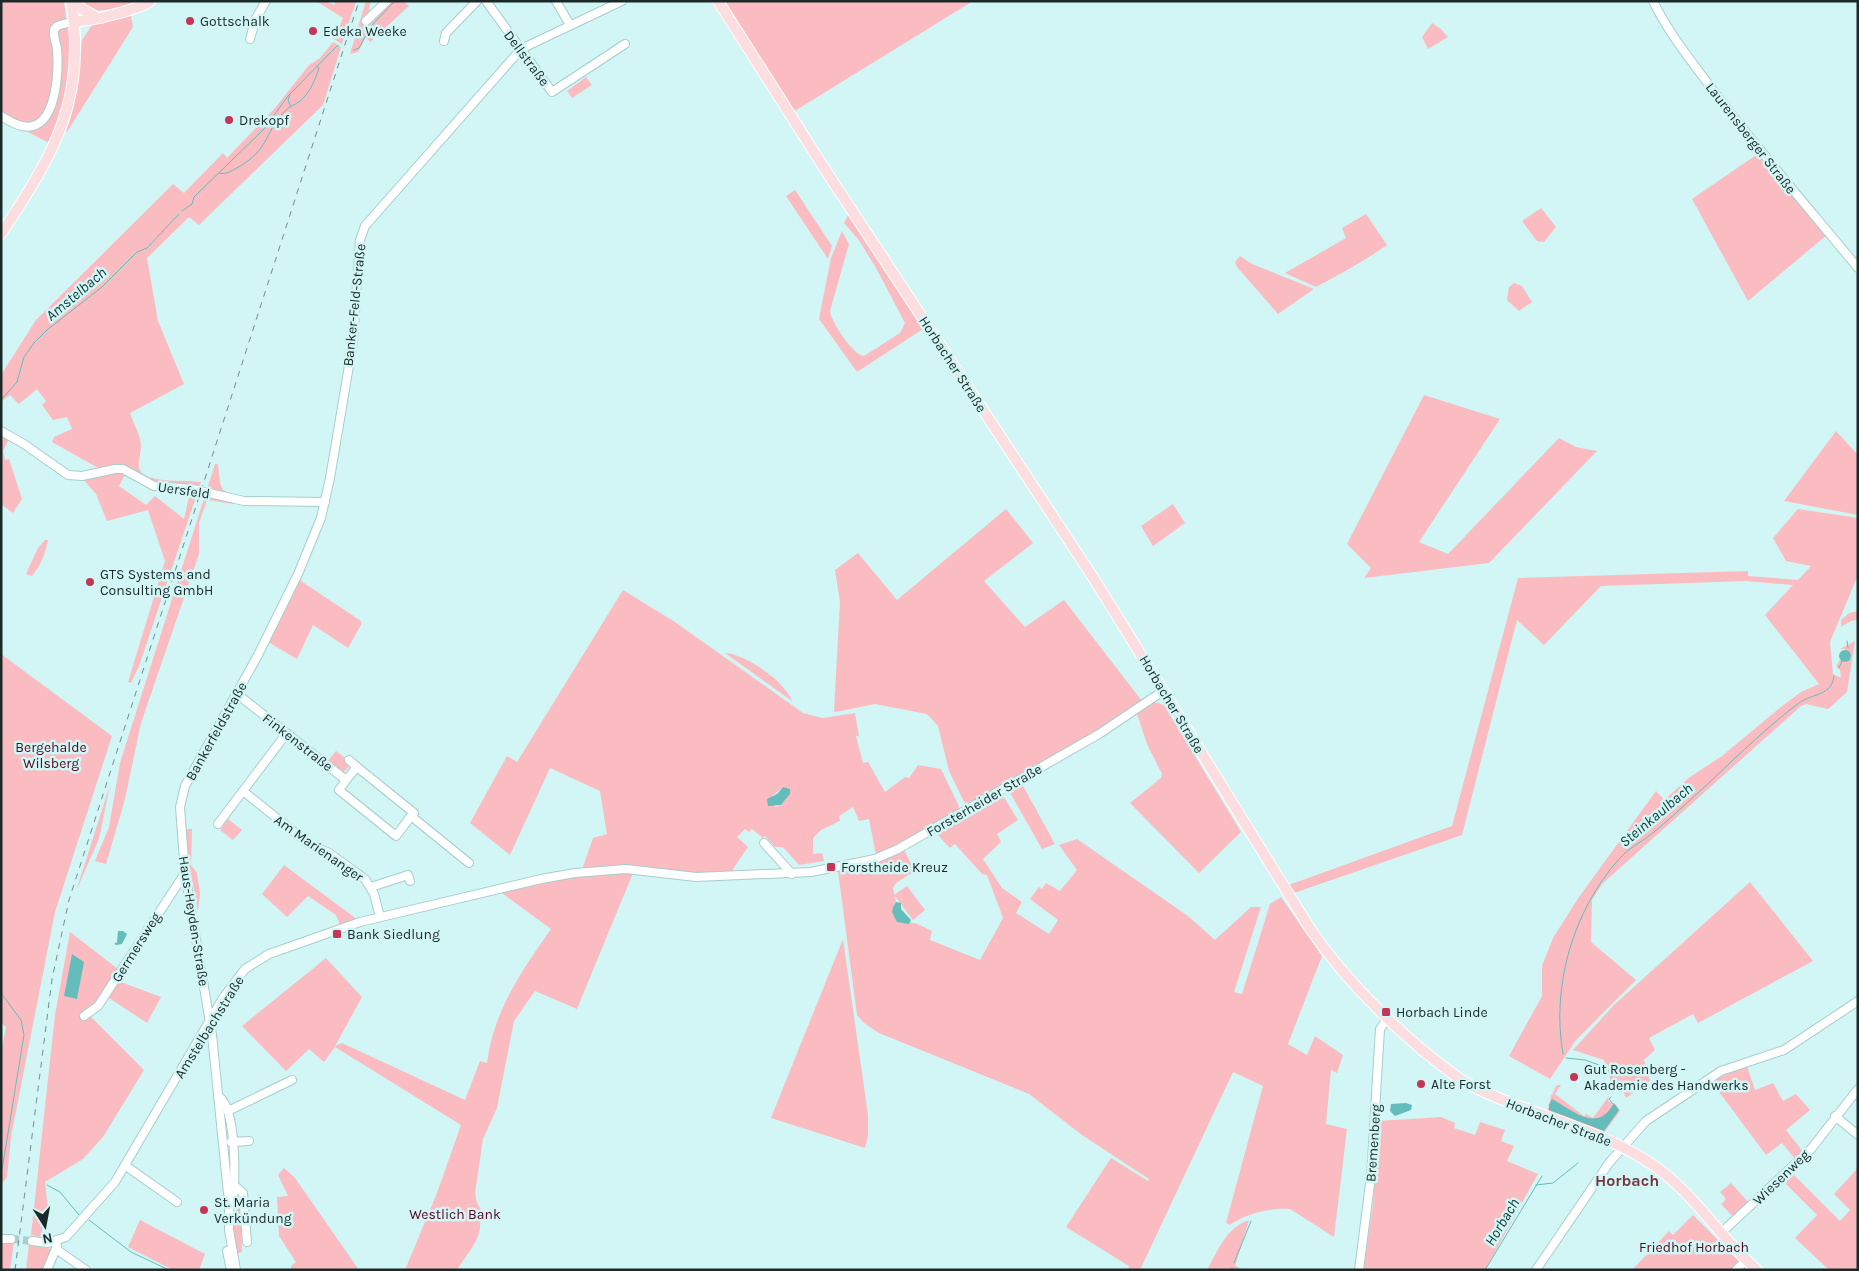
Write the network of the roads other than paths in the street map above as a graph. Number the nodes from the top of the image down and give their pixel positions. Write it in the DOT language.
graph roads {
  1 [pos="72,1"];
  2 [pos="150,1"];
  3 [pos="266,1"];
  4 [pos="387,1"];
  5 [pos="477,1"];
  6 [pos="486,1"];
  7 [pos="556,1"];
  8 [pos="622,1"];
  9 [pos="718,1"];
  10 [pos="1653,1"];
  11 [pos="93,17"];
  12 [pos="74,21"];
  13 [pos="366,21"];
  14 [pos="570,25"];
  15 [pos="250,39"];
  16 [pos="444,41"];
  17 [pos="625,44"];
  18 [pos="76,47"];
  19 [pos="521,49"];
  20 [pos="1,116"];
  21 [pos="1,234"];
  22 [pos="1858,268"];
  23 [pos="1,431"];
  24 [pos="325,502"];
  25 [pos="257,657"];
  26 [pos="1163,691"];
  27 [pos="237,694"];
  28 [pos="286,734"];
  29 [pos="349,760"];
  30 [pos="357,767"];
  31 [pos="346,780"];
  32 [pos="243,791"];
  33 [pos="180,807"];
  34 [pos="411,816"];
  35 [pos="218,824"];
  36 [pos="764,843"];
  37 [pos="469,863"];
  38 [pos="185,873"];
  39 [pos="792,874"];
  40 [pos="410,881"];
  41 [pos="371,887"];
  42 [pos="481,892"];
  43 [pos="380,917"];
  44 [pos="1858,1001"];
  45 [pos="84,1016"];
  46 [pos="1387,1019"];
  47 [pos="210,1020"];
  48 [pos="203,1032"];
  49 [pos="212,1035"];
  50 [pos="292,1080"];
  51 [pos="1858,1089"];
  52 [pos="218,1096"];
  53 [pos="228,1111"];
  54 [pos="1836,1116"];
  55 [pos="1858,1135"];
  56 [pos="249,1141"];
  57 [pos="231,1142"];
  58 [pos="1622,1147"];
  59 [pos="126,1166"];
  60 [pos="235,1186"];
  61 [pos="177,1202"];
  62 [pos="230,1208"];
  63 [pos="1721,1233"];
  64 [pos="1,1239"];
  65 [pos="11,1239"];
  66 [pos="32,1241"];
  67 [pos="247,1242"];
  68 [pos="56,1246"];
  69 [pos="231,1249"];
  70 [pos="1746,1260"];
  71 [pos="47,1270"];
  72 [pos="86,1270"];
  73 [pos="231,1270"];
  74 [pos="236,1270"];
  75 [pos="1359,1270"];
  76 [pos="1536,1270"];
  77 [pos="1736,1270"];
  78 [pos="1757,1270"];
  1 -- 11 [label="main road"];
  1 -- 12 [label="main road"];
  2 -- 11 [label="main road"];
  3 -- 15 [label="street"];
  4 -- 13 [label="street"];
  5 -- 16 [label="street"];
  6 -- 19 [label="street, Dellstraße"];
  7 -- 14 [label="street"];
  8 -- 14 [label="street, Banker-Feld-Straße"];
  9 -- 26 [label="main road, Horbacher Straße"];
  10 -- 22 [label="street, Laurensberger Straße"];
  11 -- 12 [label="main road"];
  11 -- 18 [label="main road"];
  12 -- 18 [label="main road"];
  12 -- 20 [label="street"];
  14 -- 19 [label="street, Banker-Feld-Straße"];
  17 -- 19 [label="street, Dellstraße"];
  18 -- 21 [label="main road"];
  19 -- 24 [label="street, Banker-Feld-Straße"];
  23 -- 24 [label="street, Uersfeld"];
  24 -- 25 [label="street, Banker-Feld-Straße"];
  25 -- 27 [label="street, Bankerfeldstraße"];
  26 -- 39 [label="street, Forsterheider Straße"];
  26 -- 46 [label="main road, Horbacher Straße"];
  27 -- 28 [label="street, Finkenstraße"];
  27 -- 33 [label="street, Bankerfeldstraße"];
  28 -- 31 [label="street, Finkenstraße"];
  28 -- 32 [label="street"];
  29 -- 30 [label="street, Finkenstraße"];
  30 -- 31 [label="street, Finkenstraße"];
  30 -- 34 [label="street, Finkenstraße"];
  31 -- 34 [label="street"];
  32 -- 35 [label="street"];
  32 -- 41 [label="street, Am Marienanger"];
  33 -- 38 [label="street, Haus-Heyden-Straße"];
  34 -- 37 [label="street, Finkenstraße"];
  36 -- 39 [label="street"];
  38 -- 45 [label="street, Germersweg"];
  38 -- 47 [label="street, Haus-Heyden-Straße"];
  39 -- 42 [label="street, Forsterheider Straße"];
  40 -- 41 [label="street, Am Marienanger"];
  41 -- 43 [label="street, Am Marienanger"];
  42 -- 43 [label="street, Amstelbachstraße"];
  43 -- 47 [label="street, Amstelbachstraße"];
  44 -- 58 [label="street"];
  46 -- 58 [label="main road, Horbacher Straße"];
  46 -- 75 [label="street, Bremenberg"];
  47 -- 48 [label="street, Amstelbachstraße"];
  47 -- 49 [label="street, Haus-Heyden-Straße"];
  48 -- 49 [label="street"];
  48 -- 59 [label="street, Amstelbachstraße"];
  49 -- 52 [label="street, Haus-Heyden-Straße"];
  50 -- 53 [label="street"];
  51 -- 54 [label="street, Wiesenweg"];
  52 -- 53 [label="street, Haus-Heyden-Straße"];
  52 -- 62 [label="street, Haus-Heyden-Straße"];
  53 -- 57 [label="street, Haus-Heyden-Straße"];
  54 -- 55 [label="street"];
  54 -- 63 [label="street, Wiesenweg"];
  56 -- 57 [label="street"];
  57 -- 60 [label="street, Haus-Heyden-Straße"];
  58 -- 63 [label="main road, Horbacher Straße"];
  58 -- 76 [label="street"];
  59 -- 61 [label="street"];
  59 -- 68 [label="street, Amstelbachstraße"];
  60 -- 62 [label="street, Haus-Heyden-Straße"];
  60 -- 67 [label="street, Haus-Heyden-Straße"];
  62 -- 69 [label="street, Haus-Heyden-Straße"];
  63 -- 70 [label="main road, Horbacher Straße"];
  64 -- 65 [label="street"];
  66 -- 68 [label="street"];
  68 -- 71 [label="street"];
  68 -- 72 [label="street"];
  69 -- 73 [label="street, Haus-Heyden-Straße"];
  69 -- 74 [label="street, Haus-Heyden-Straße"];
  70 -- 77 [label="street"];
  70 -- 78 [label="main road, Horbacher Straße"];
}
